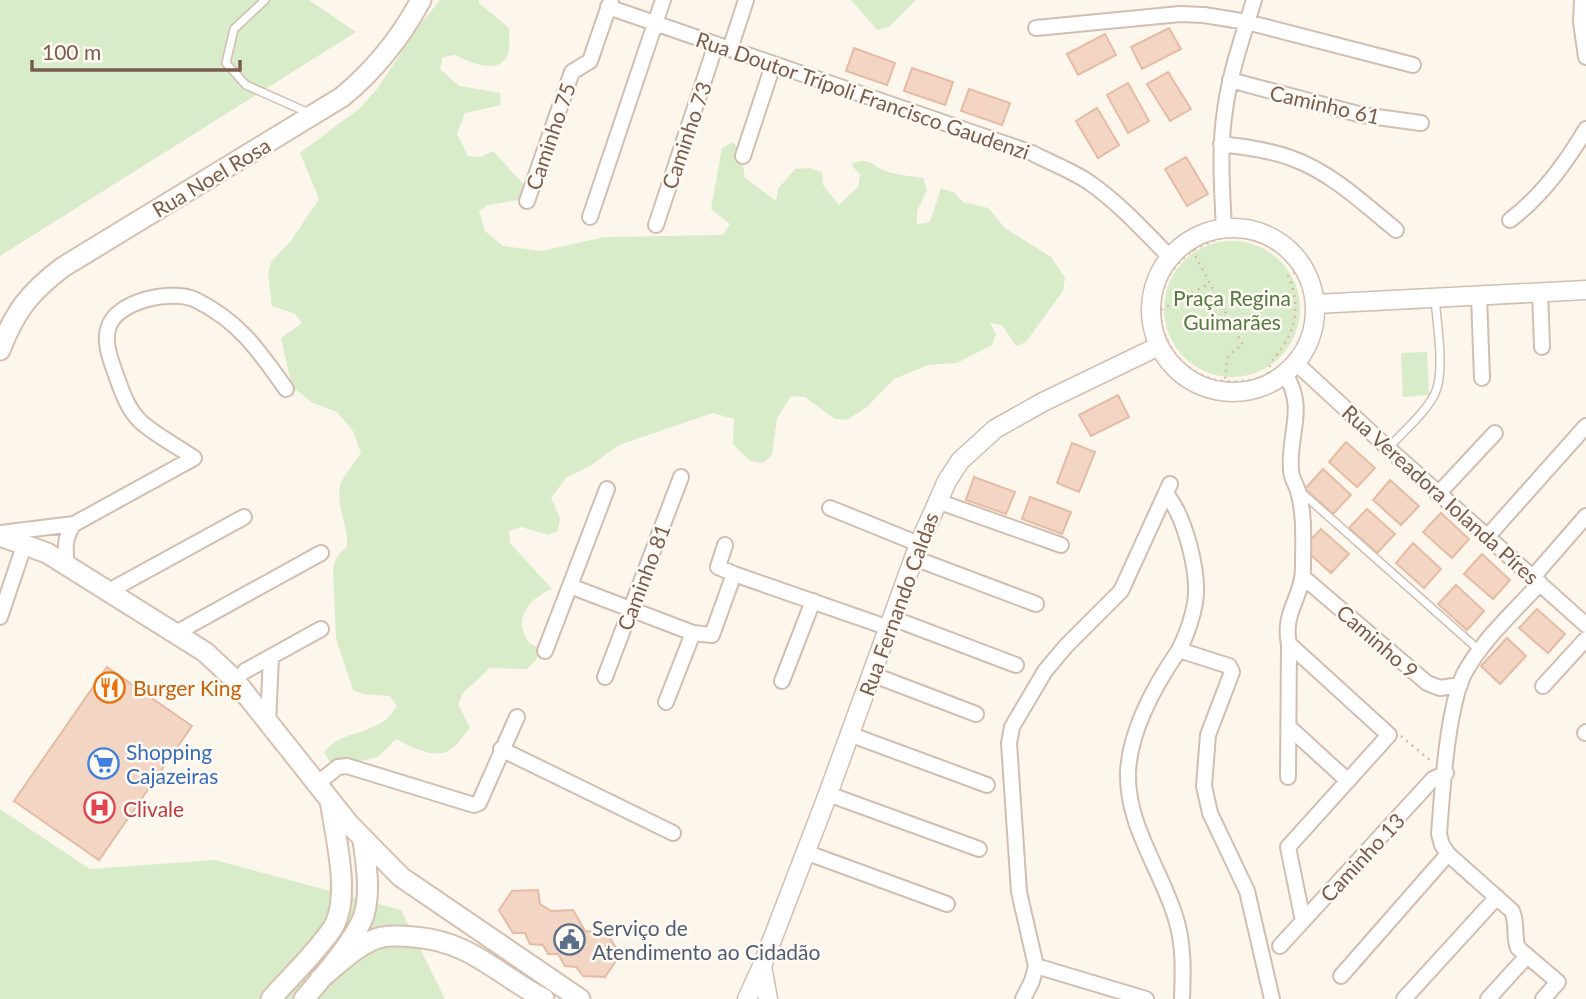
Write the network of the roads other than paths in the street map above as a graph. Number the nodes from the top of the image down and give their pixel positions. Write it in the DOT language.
graph roads {
  1 [pos="265,0"];
  2 [pos="421,0"];
  3 [pos="663,0"];
  4 [pos="746,0"];
  5 [pos="1254,0"];
  6 [pos="1582,0"];
  7 [pos="610,3"];
  8 [pos="1247,22"];
  9 [pos="655,23"];
  10 [pos="1036,28"];
  11 [pos="723,47"];
  12 [pos="1586,57"];
  13 [pos="773,65"];
  14 [pos="1412,65"];
  15 [pos="1230,80"];
  16 [pos="313,115"];
  17 [pos="1421,123"];
  18 [pos="1586,129"];
  19 [pos="1221,144"];
  20 [pos="743,156"];
  21 [pos="527,201"];
  22 [pos="590,217"];
  23 [pos="1510,220"];
  24 [pos="656,225"];
  25 [pos="1396,230"];
  26 [pos="1215,233"];
  27 [pos="1170,257"];
  28 [pos="1586,290"];
  29 [pos="1540,292"];
  30 [pos="1479,296"];
  31 [pos="1435,299"];
  32 [pos="1315,304"];
  33 [pos="1159,346"];
  34 [pos="1542,347"];
  35 [pos="0,350"];
  36 [pos="1290,368"];
  37 [pos="1482,378"];
  38 [pos="286,389"];
  39 [pos="1586,426"];
  40 [pos="1495,433"];
  41 [pos="1388,448"];
  42 [pos="681,477"];
  43 [pos="607,489"];
  44 [pos="1298,489"];
  45 [pos="1438,494"];
  46 [pos="936,501"];
  47 [pos="830,508"];
  48 [pos="1586,516"];
  49 [pos="244,517"];
  50 [pos="74,524"];
  51 [pos="0,534"];
  52 [pos="1487,537"];
  53 [pos="25,543"];
  54 [pos="725,545"];
  55 [pos="1061,545"];
  56 [pos="917,551"];
  57 [pos="321,553"];
  58 [pos="67,566"];
  59 [pos="734,574"];
  60 [pos="1303,577"];
  61 [pos="1537,580"];
  62 [pos="570,586"];
  63 [pos="109,592"];
  64 [pos="813,601"];
  65 [pos="1036,604"];
  66 [pos="631,609"];
  67 [pos="0,617"];
  68 [pos="1584,618"];
  69 [pos="890,623"];
  70 [pos="321,629"];
  71 [pos="176,633"];
  72 [pos="692,633"];
  73 [pos="1586,639"];
  74 [pos="1289,644"];
  75 [pos="1179,650"];
  76 [pos="1479,650"];
  77 [pos="545,652"];
  78 [pos="271,657"];
  79 [pos="1016,665"];
  80 [pos="245,671"];
  81 [pos="871,674"];
  82 [pos="605,677"];
  83 [pos="782,681"];
  84 [pos="1460,685"];
  85 [pos="1543,686"];
  86 [pos="666,702"];
  87 [pos="976,713"];
  88 [pos="517,717"];
  89 [pos="268,722"];
  90 [pos="1290,728"];
  91 [pos="849,734"];
  92 [pos="501,749"];
  93 [pos="1446,773"];
  94 [pos="1289,778"];
  95 [pos="1348,781"];
  96 [pos="318,783"];
  97 [pos="987,785"];
  98 [pos="828,794"];
  99 [pos="330,799"];
  100 [pos="673,833"];
  101 [pos="363,839"];
  102 [pos="979,849"];
  103 [pos="806,852"];
  104 [pos="1448,853"];
  105 [pos="1497,897"];
  106 [pos="947,904"];
  107 [pos="1303,921"];
  108 [pos="1280,946"];
  109 [pos="1527,956"];
  110 [pos="762,966"];
  111 [pos="1036,966"];
  112 [pos="1341,976"];
  113 [pos="320,979"];
  114 [pos="271,999"];
  115 [pos="304,999"];
  116 [pos="544,999"];
  117 [pos="580,999"];
  118 [pos="747,999"];
  119 [pos="768,999"];
  120 [pos="1023,999"];
  121 [pos="1146,999"];
  122 [pos="1182,999"];
  123 [pos="1272,999"];
  124 [pos="1404,999"];
  125 [pos="1488,999"];
  126 [pos="1543,999"];
  1 -- 16 [label="lane"];
  2 -- 16 [label="main road, Rua Noel Rosa"];
  3 -- 9 [label="street"];
  4 -- 11 [label="street, Caminho 73"];
  5 -- 8 [label="street"];
  6 -- 12 [label="street"];
  7 -- 9 [label="street, Rua Doutor Trípoli Francisco Gaudenzi"];
  7 -- 21 [label="street, Caminho 75"];
  8 -- 10 [label="street"];
  8 -- 14 [label="street"];
  8 -- 15 [label="street"];
  9 -- 11 [label="street, Rua Doutor Trípoli Francisco Gaudenzi"];
  9 -- 22 [label="street"];
  11 -- 13 [label="street, Rua Doutor Trípoli Francisco Gaudenzi"];
  11 -- 24 [label="street, Caminho 73"];
  13 -- 20 [label="street"];
  13 -- 27 [label="street, Rua Doutor Trípoli Francisco Gaudenzi"];
  15 -- 17 [label="street, Caminho 61"];
  15 -- 19 [label="street"];
  16 -- 35 [label="main road, Rua Noel Rosa"];
  18 -- 23 [label="street"];
  19 -- 25 [label="street"];
  19 -- 26 [label="street"];
  26 -- 27 [label="street"];
  26 -- 32 [label="street"];
  27 -- 33 [label="street"];
  28 -- 29 [label="street"];
  29 -- 30 [label="street"];
  29 -- 34 [label="street"];
  30 -- 31 [label="street"];
  30 -- 37 [label="street"];
  31 -- 32 [label="street"];
  31 -- 41 [label="lane"];
  32 -- 36 [label="street"];
  33 -- 36 [label="street"];
  33 -- 46 [label="street, Rua Fernando Caldas"];
  36 -- 41 [label="street, Rua Vereadora Iolanda Píres"];
  36 -- 44 [label="street"];
  38 -- 50 [label="street"];
  39 -- 52 [label="street"];
  40 -- 45 [label="street"];
  41 -- 45 [label="street, Rua Vereadora Iolanda Píres"];
  42 -- 66 [label="street, Caminho 81"];
  43 -- 62 [label="street"];
  44 -- 60 [label="street"];
  44 -- 76 [label="lane"];
  45 -- 52 [label="street, Rua Vereadora Iolanda Píres"];
  46 -- 55 [label="street"];
  46 -- 56 [label="street, Rua Fernando Caldas"];
  47 -- 56 [label="street"];
  48 -- 61 [label="street"];
  49 -- 63 [label="street"];
  50 -- 51 [label="street"];
  50 -- 58 [label="street"];
  51 -- 53 [label="main road"];
  52 -- 61 [label="street, Rua Vereadora Iolanda Píres"];
  53 -- 58 [label="main road"];
  53 -- 67 [label="street"];
  54 -- 59 [label="street"];
  56 -- 65 [label="street"];
  56 -- 69 [label="street, Rua Fernando Caldas"];
  57 -- 71 [label="street"];
  58 -- 63 [label="main road"];
  59 -- 64 [label="street"];
  59 -- 72 [label="street"];
  60 -- 74 [label="street"];
  60 -- 84 [label="street, Caminho 9"];
  61 -- 68 [label="street, Rua Vereadora Iolanda Píres"];
  61 -- 76 [label="street"];
  62 -- 66 [label="street"];
  62 -- 77 [label="street"];
  63 -- 71 [label="main road"];
  64 -- 69 [label="street"];
  64 -- 83 [label="street"];
  66 -- 72 [label="street"];
  66 -- 82 [label="street, Caminho 81"];
  69 -- 79 [label="street"];
  69 -- 81 [label="street, Rua Fernando Caldas"];
  70 -- 78 [label="street"];
  71 -- 89 [label="main road"];
  72 -- 86 [label="street"];
  73 -- 85 [label="street"];
  74 -- 90 [label="street"];
  74 -- 95 [label="street"];
  75 -- 111 [label="street"];
  75 -- 122 [label="street"];
  75 -- 123 [label="street"];
  76 -- 84 [label="street"];
  78 -- 80 [label="street"];
  78 -- 89 [label="street"];
  81 -- 87 [label="street"];
  81 -- 91 [label="street, Rua Fernando Caldas"];
  84 -- 93 [label="street"];
  88 -- 92 [label="street"];
  89 -- 96 [label="main road"];
  90 -- 94 [label="street"];
  90 -- 95 [label="street"];
  91 -- 97 [label="street"];
  91 -- 98 [label="street, Rua Fernando Caldas"];
  92 -- 96 [label="street"];
  92 -- 100 [label="street"];
  93 -- 104 [label="street"];
  93 -- 107 [label="street, Caminho 13"];
  95 -- 107 [label="street"];
  96 -- 99 [label="main road"];
  98 -- 102 [label="street"];
  98 -- 103 [label="street, Rua Fernando Caldas"];
  99 -- 101 [label="main road"];
  99 -- 114 [label="main road"];
  101 -- 113 [label="main road"];
  101 -- 117 [label="main road"];
  103 -- 106 [label="street"];
  103 -- 110 [label="street, Rua Fernando Caldas"];
  104 -- 105 [label="street"];
  104 -- 112 [label="street"];
  105 -- 109 [label="street"];
  105 -- 124 [label="street"];
  107 -- 108 [label="street, Caminho 13"];
  109 -- 125 [label="street"];
  109 -- 126 [label="street"];
  110 -- 118 [label="street, Rua Fernando Caldas"];
  110 -- 119 [label="street"];
  111 -- 120 [label="street"];
  111 -- 121 [label="street"];
  113 -- 115 [label="main road"];
  113 -- 116 [label="main road"];
}
